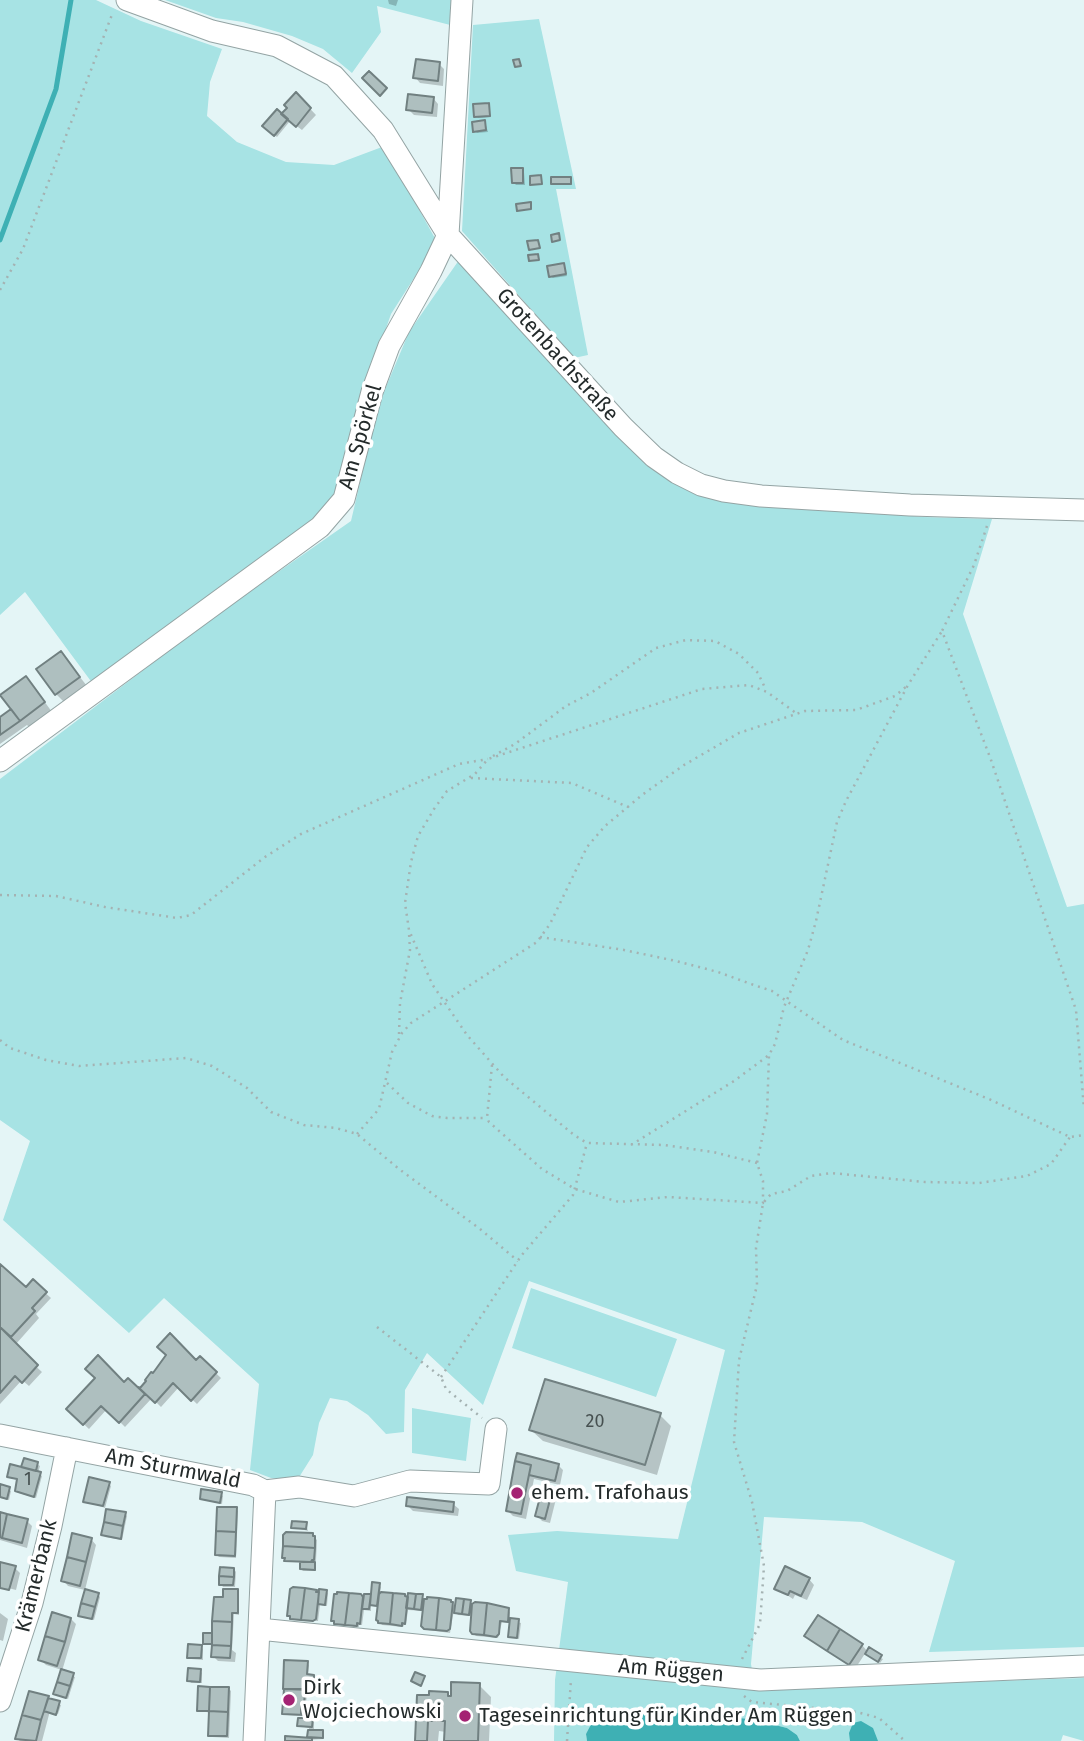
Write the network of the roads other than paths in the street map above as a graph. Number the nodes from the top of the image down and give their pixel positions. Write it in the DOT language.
graph roads {
  1 [pos="461,0"];
  2 [pos="120,5"];
  3 [pos="448,235"];
  4 [pos="1084,510"];
  5 [pos="0,761"];
  6 [pos="496,1429"];
  7 [pos="0,1435"];
  8 [pos="66,1448"];
  9 [pos="265,1491"];
  10 [pos="259,1629"];
  11 [pos="1084,1666"];
  12 [pos="0,1701"];
  13 [pos="254,1741"];
  1 -- 3 [label="street, Am Spörkel"];
  2 -- 3 [label="street, Grotenbachstraße"];
  3 -- 4 [label="street, Grotenbachstraße"];
  3 -- 5 [label="street, Am Spörkel"];
  6 -- 9 [label="street"];
  7 -- 8 [label="street, Am Sturmwald"];
  8 -- 9 [label="street, Am Sturmwald"];
  8 -- 12 [label="street, Krämerbank"];
  9 -- 10 [label="street, Am Sturmwald"];
  10 -- 11 [label="street, Am Rüggen"];
  10 -- 13 [label="street, Am Sturmwald"];
}
